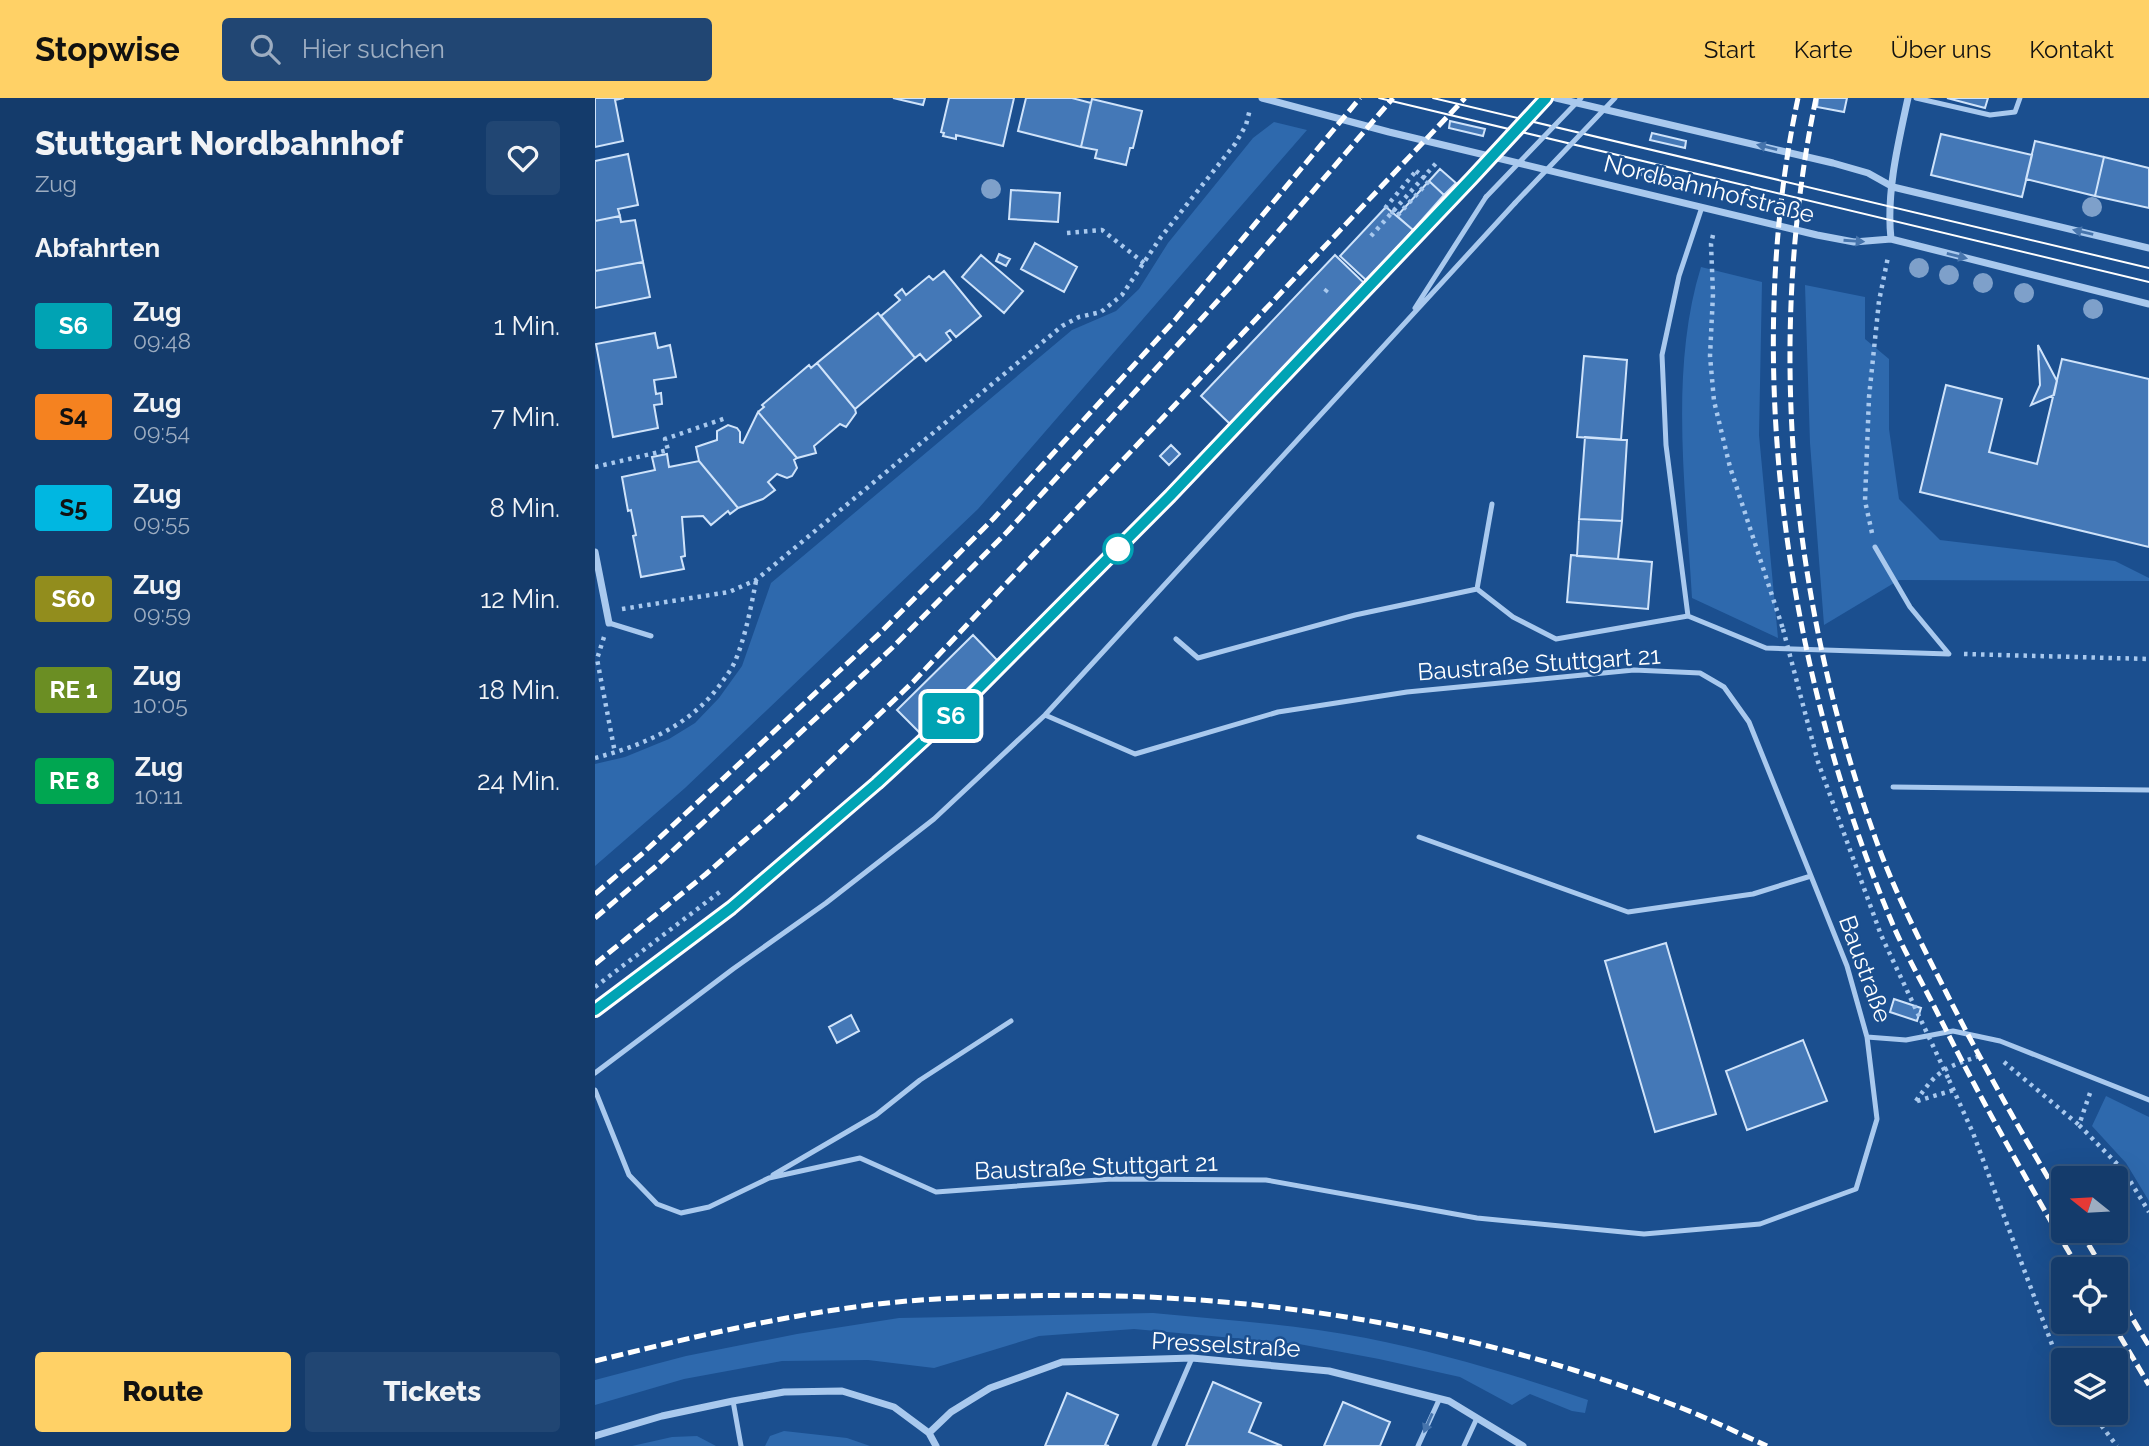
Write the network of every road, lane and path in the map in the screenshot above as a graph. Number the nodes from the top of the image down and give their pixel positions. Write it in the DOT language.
graph roads {
  1 [pos="1253,98"];
  2 [pos="1262,98"];
  3 [pos="1556,98"];
  4 [pos="1581,98"];
  5 [pos="1615,98"];
  6 [pos="1908,98"];
  7 [pos="1916,98"];
  8 [pos="2020,98"];
  9 [pos="1446,152"];
  10 [pos="1893,187"];
  11 [pos="1702,206"];
  12 [pos="1720,211"];
  13 [pos="1397,216"];
  14 [pos="1067,233"];
  15 [pos="1371,236"];
  16 [pos="1891,239"];
  17 [pos="2149,248"];
  18 [pos="1144,263"];
  19 [pos="1330,286"];
  20 [pos="1325,292"];
  21 [pos="2149,304"];
  22 [pos="1405,322"];
  23 [pos="726,418"];
  24 [pos="595,467"];
  25 [pos="1492,504"];
  26 [pos="1875,547"];
  27 [pos="595,552"];
  28 [pos="756,580"];
  29 [pos="1477,589"];
  30 [pos="606,611"];
  31 [pos="1688,616"];
  32 [pos="609,623"];
  33 [pos="651,636"];
  34 [pos="1175,639"];
  35 [pos="1949,654"];
  36 [pos="2149,659"];
  37 [pos="1045,715"];
  38 [pos="615,753"];
  39 [pos="595,758"];
  40 [pos="1893,787"];
  41 [pos="2149,790"];
  42 [pos="1419,837"];
  43 [pos="1811,876"];
  44 [pos="721,891"];
  45 [pos="595,987"];
  46 [pos="1011,1021"];
  47 [pos="1867,1037"];
  48 [pos="1991,1051"];
  49 [pos="2002,1060"];
  50 [pos="595,1073"];
  51 [pos="2095,1079"];
  52 [pos="595,1090"];
  53 [pos="1954,1090"];
  54 [pos="2149,1101"];
  55 [pos="2079,1125"];
  56 [pos="769,1178"];
  57 [pos="2149,1213"];
  58 [pos="2053,1348"];
  59 [pos="1192,1358"];
  60 [pos="1439,1400"];
  61 [pos="733,1401"];
  62 [pos="1477,1418"];
  63 [pos="2101,1425"];
  64 [pos="929,1433"];
  65 [pos="595,1436"];
  66 [pos="741,1446"];
  67 [pos="936,1446"];
  68 [pos="1154,1446"];
  69 [pos="1418,1446"];
  70 [pos="1464,1446"];
  71 [pos="1523,1446"];
  72 [pos="2117,1446"];
  1 -- 18 [label="path"];
  2 -- 11 [label="street, Nordbahnhofstraße"];
  10 -- 3 [label="street, one-way"];
  4 -- 22 [label="lane, bridge"];
  5 -- 22 [label="lane, bridge"];
  6 -- 10 [label="street"];
  7 -- 8 [label="lane"];
  9 -- 15 [label="path"];
  10 -- 16 [label="street"];
  17 -- 10 [label="street, one-way"];
  11 -- 12 [label="street, Nordbahnhofstraße"];
  11 -- 31 [label="lane"];
  12 -- 16 [label="street, Nordbahnhofstraße, one-way"];
  12 -- 53 [label="path, bridge"];
  13 -- 13 [label="path"];
  14 -- 18 [label="path"];
  16 -- 21 [label="street, Nordbahnhofstraße, one-way"];
  16 -- 26 [label="path"];
  18 -- 28 [label="path"];
  19 -- 20 [label="path"];
  22 -- 37 [label="lane"];
  23 -- 24 [label="path"];
  25 -- 29 [label="lane"];
  26 -- 35 [label="lane"];
  27 -- 30 [label="street"];
  28 -- 30 [label="path"];
  28 -- 38 [label="path"];
  29 -- 31 [label="lane"];
  29 -- 34 [label="lane"];
  30 -- 32 [label="street"];
  31 -- 35 [label="lane"];
  32 -- 33 [label="lane"];
  32 -- 38 [label="path"];
  35 -- 36 [label="path"];
  37 -- 43 [label="lane, Baustraße Stuttgart 21"];
  37 -- 50 [label="lane"];
  38 -- 39 [label="path"];
  40 -- 41 [label="lane"];
  42 -- 43 [label="lane"];
  43 -- 47 [label="lane, Baustraße"];
  44 -- 45 [label="path"];
  46 -- 56 [label="lane, Baustraße Stuttgart 21"];
  47 -- 51 [label="lane, Baustraße"];
  47 -- 56 [label="lane, Baustraße Stuttgart 21"];
  48 -- 53 [label="path"];
  49 -- 55 [label="path"];
  51 -- 54 [label="lane"];
  51 -- 55 [label="path"];
  52 -- 56 [label="lane, Baustraße Stuttgart 21"];
  53 -- 58 [label="path"];
  55 -- 57 [label="path"];
  59 -- 60 [label="street, Presselstraße"];
  59 -- 64 [label="street, Presselstraße"];
  59 -- 68 [label="lane"];
  60 -- 62 [label="street, Presselstraße"];
  60 -- 69 [label="lane, one-way"];
  61 -- 64 [label="street"];
  61 -- 65 [label="street"];
  61 -- 66 [label="lane"];
  62 -- 70 [label="lane"];
  62 -- 71 [label="street, Presselstraße"];
  63 -- 72 [label="path"];
  64 -- 67 [label="street"];
}
